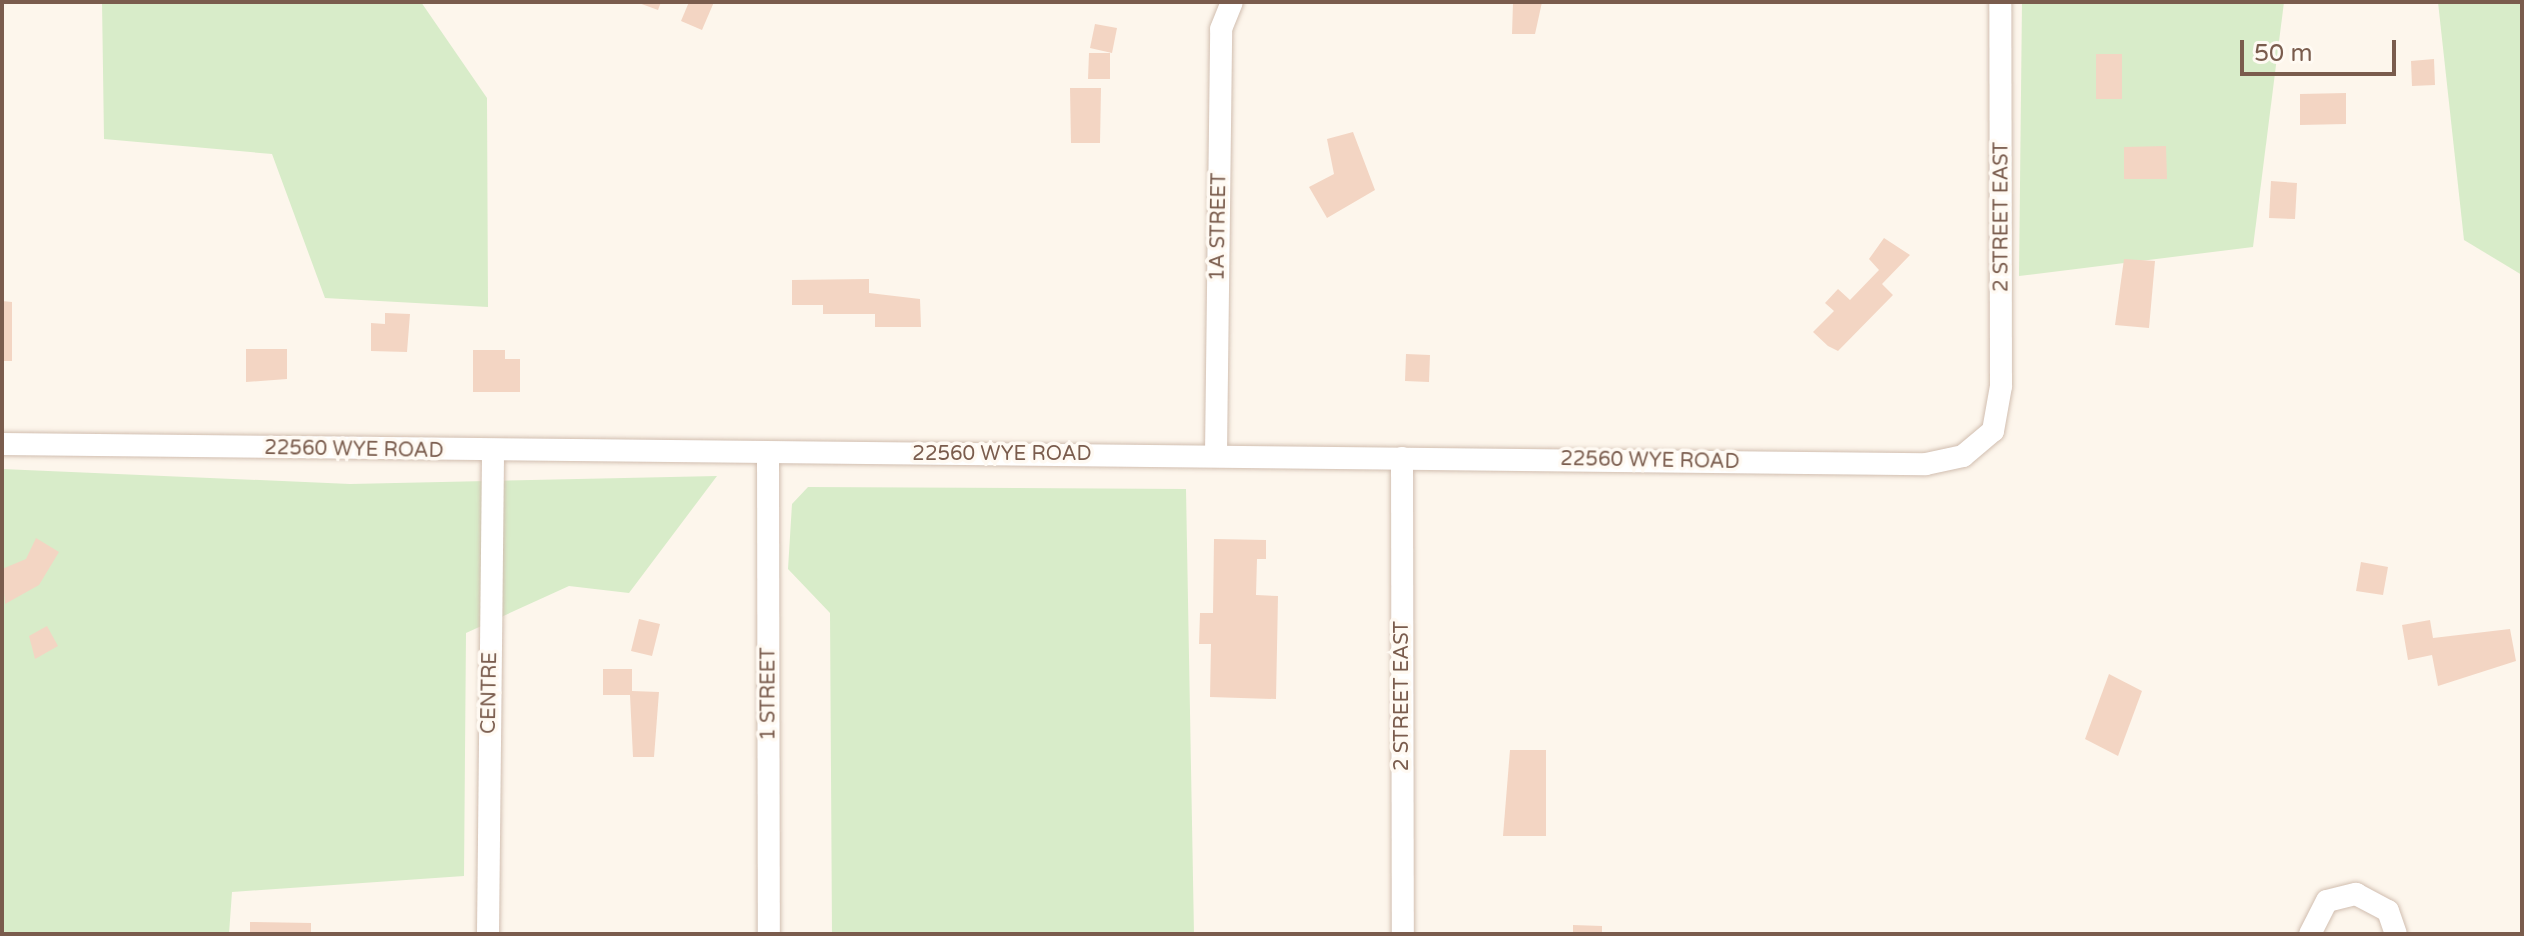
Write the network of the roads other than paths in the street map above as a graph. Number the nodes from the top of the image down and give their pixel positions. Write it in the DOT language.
graph roads {
  1 [pos="1232,2"];
  2 [pos="2000,2"];
  3 [pos="1993,431"];
  4 [pos="2,444"];
  5 [pos="493,453"];
  6 [pos="768,453"];
  7 [pos="1216,454"];
  8 [pos="1402,458"];
  9 [pos="488,934"];
  10 [pos="769,934"];
  11 [pos="1403,934"];
  12 [pos="2310,934"];
  13 [pos="2396,934"];
  1 -- 7 [label="street, 1A STREET"];
  2 -- 3 [label="street, 2 STREET EAST"];
  3 -- 8 [label="street, 22560 WYE ROAD"];
  4 -- 5 [label="street, 22560 WYE ROAD"];
  5 -- 6 [label="street, 22560 WYE ROAD"];
  5 -- 9 [label="street, CENTRE"];
  6 -- 7 [label="street, 22560 WYE ROAD"];
  6 -- 10 [label="street, 1 STREET"];
  7 -- 8 [label="street, 22560 WYE ROAD"];
  8 -- 11 [label="street, 2 STREET EAST"];
  12 -- 13 [label="street"];
}
